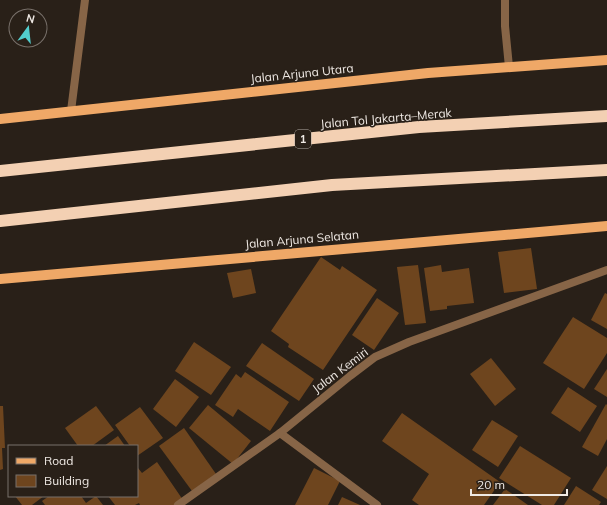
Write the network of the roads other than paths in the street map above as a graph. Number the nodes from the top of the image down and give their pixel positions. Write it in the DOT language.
graph roads {
  1 [pos="85,0"];
  2 [pos="505,0"];
  3 [pos="607,60"];
  4 [pos="510,66"];
  5 [pos="71,111"];
  6 [pos="607,116"];
  7 [pos="0,119"];
  8 [pos="607,170"];
  9 [pos="0,171"];
  10 [pos="0,221"];
  11 [pos="607,226"];
  12 [pos="607,270"];
  13 [pos="0,279"];
  14 [pos="280,433"];
  15 [pos="178,505"];
  16 [pos="377,505"];
  1 -- 5 [label="street"];
  2 -- 4 [label="street"];
  3 -- 4 [label="main road, Jalan Arjuna Utara"];
  4 -- 5 [label="main road, Jalan Arjuna Utara"];
  5 -- 7 [label="main road, Jalan Arjuna Utara"];
  6 -- 9 [label="highway, Jalan Tol Jakarta–Merak / 1"];
  8 -- 10 [label="highway"];
  11 -- 13 [label="main road, Jalan Arjuna Selatan"];
  12 -- 14 [label="street, Jalan Kemiri"];
  14 -- 15 [label="street, Jalan Kemiri"];
  14 -- 16 [label="street"];
}
